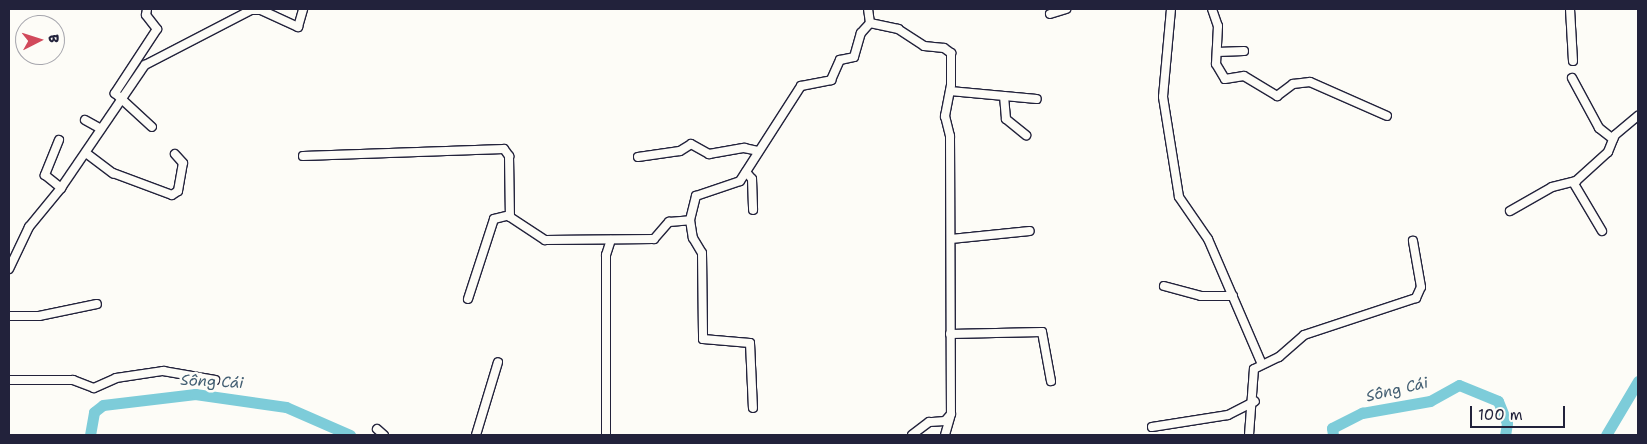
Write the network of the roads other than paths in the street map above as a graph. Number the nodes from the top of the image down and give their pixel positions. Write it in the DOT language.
graph roads {
  1 [pos="147,9"];
  2 [pos="303,9"];
  3 [pos="868,9"];
  4 [pos="1066,9"];
  5 [pos="1171,9"];
  6 [pos="1212,9"];
  7 [pos="1570,9"];
  8 [pos="1050,14"];
  9 [pos="870,23"];
  10 [pos="1244,51"];
  11 [pos="1217,52"];
  12 [pos="1573,62"];
  13 [pos="1572,78"];
  14 [pos="950,91"];
  15 [pos="1004,96"];
  16 [pos="118,98"];
  17 [pos="1037,99"];
  18 [pos="1387,116"];
  19 [pos="1638,116"];
  20 [pos="85,120"];
  21 [pos="152,126"];
  22 [pos="99,128"];
  23 [pos="1026,135"];
  24 [pos="1613,139"];
  25 [pos="59,140"];
  26 [pos="758,151"];
  27 [pos="86,153"];
  28 [pos="175,154"];
  29 [pos="303,156"];
  30 [pos="638,157"];
  31 [pos="746,172"];
  32 [pos="1573,182"];
  33 [pos="61,188"];
  34 [pos="753,210"];
  35 [pos="1510,211"];
  36 [pos="510,216"];
  37 [pos="690,220"];
  38 [pos="1030,231"];
  39 [pos="1602,231"];
  40 [pos="951,239"];
  41 [pos="611,240"];
  42 [pos="1412,242"];
  43 [pos="9,269"];
  44 [pos="1164,286"];
  45 [pos="1233,296"];
  46 [pos="468,300"];
  47 [pos="97,304"];
  48 [pos="9,316"];
  49 [pos="950,334"];
  50 [pos="498,362"];
  51 [pos="1261,362"];
  52 [pos="9,380"];
  53 [pos="215,380"];
  54 [pos="1051,381"];
  55 [pos="1255,400"];
  56 [pos="753,408"];
  57 [pos="950,417"];
  58 [pos="1152,427"];
  59 [pos="377,429"];
  60 [pos="384,435"];
  61 [pos="476,435"];
  62 [pos="606,435"];
  63 [pos="912,435"];
  64 [pos="945,435"];
  65 [pos="1249,435"];
  1 -- 16 [label="street"];
  2 -- 16 [label="street"];
  3 -- 9 [label="street"];
  4 -- 8 [label="street"];
  5 -- 45 [label="street"];
  6 -- 11 [label="street"];
  7 -- 12 [label="street"];
  9 -- 14 [label="street"];
  9 -- 26 [label="street"];
  10 -- 11 [label="street"];
  11 -- 18 [label="street"];
  13 -- 24 [label="street"];
  14 -- 15 [label="street"];
  14 -- 40 [label="street"];
  15 -- 17 [label="street"];
  15 -- 23 [label="street"];
  16 -- 21 [label="street"];
  16 -- 22 [label="street"];
  19 -- 24 [label="street"];
  20 -- 22 [label="street"];
  22 -- 27 [label="street"];
  24 -- 32 [label="street"];
  25 -- 33 [label="street"];
  26 -- 30 [label="street"];
  26 -- 31 [label="street"];
  27 -- 28 [label="street"];
  27 -- 33 [label="street"];
  29 -- 36 [label="street"];
  31 -- 34 [label="street"];
  31 -- 37 [label="street"];
  32 -- 35 [label="street"];
  32 -- 39 [label="street"];
  33 -- 43 [label="street"];
  36 -- 41 [label="street"];
  36 -- 46 [label="street"];
  37 -- 41 [label="street"];
  37 -- 56 [label="street"];
  38 -- 40 [label="street"];
  40 -- 49 [label="street"];
  41 -- 62 [label="street"];
  42 -- 51 [label="street"];
  44 -- 45 [label="street"];
  45 -- 51 [label="street"];
  47 -- 48 [label="street"];
  49 -- 54 [label="street"];
  49 -- 57 [label="street"];
  50 -- 61 [label="street"];
  51 -- 55 [label="street"];
  52 -- 53 [label="street"];
  55 -- 58 [label="street"];
  55 -- 65 [label="street"];
  57 -- 63 [label="street"];
  57 -- 64 [label="street"];
  59 -- 60 [label="street"];
}
